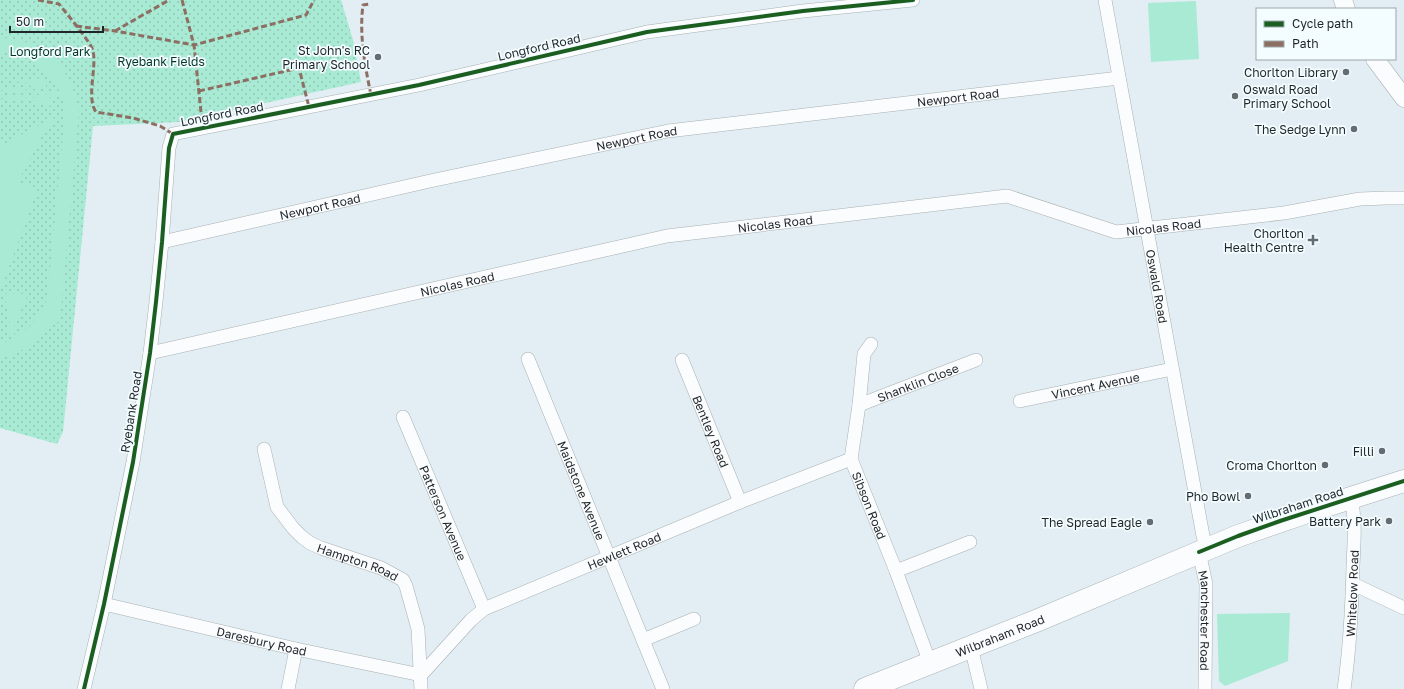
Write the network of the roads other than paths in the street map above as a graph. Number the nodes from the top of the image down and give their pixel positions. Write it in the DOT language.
graph roads {
  1 [pos="913,0"];
  2 [pos="1105,0"];
  3 [pos="892,1"];
  4 [pos="803,6"];
  5 [pos="1376,60"];
  6 [pos="1119,78"];
  7 [pos="1404,98"];
  8 [pos="173,134"];
  9 [pos="1404,198"];
  10 [pos="1147,228"];
  11 [pos="162,242"];
  12 [pos="871,344"];
  13 [pos="150,353"];
  14 [pos="528,359"];
  15 [pos="682,360"];
  16 [pos="976,360"];
  17 [pos="1172,369"];
  18 [pos="1020,401"];
  19 [pos="859,405"];
  20 [pos="403,417"];
  21 [pos="264,449"];
  22 [pos="851,459"];
  23 [pos="1404,481"];
  24 [pos="1351,498"];
  25 [pos="740,502"];
  26 [pos="970,542"];
  27 [pos="1203,551"];
  28 [pos="609,556"];
  29 [pos="896,571"];
  30 [pos="1352,584"];
  31 [pos="104,604"];
  32 [pos="1404,608"];
  33 [pos="484,609"];
  34 [pos="694,619"];
  35 [pos="643,640"];
  36 [pos="971,647"];
  37 [pos="296,649"];
  38 [pos="930,663"];
  39 [pos="421,675"];
  40 [pos="84,689"];
  41 [pos="288,689"];
  42 [pos="421,689"];
  43 [pos="663,689"];
  44 [pos="865,689"];
  45 [pos="981,689"];
  46 [pos="1205,689"];
  47 [pos="1344,689"];
  1 -- 3 [label="street, Longford Road"];
  2 -- 6 [label="street, Oswald Road"];
  3 -- 4 [label="street, Longford Road"];
  4 -- 8 [label="street, Longford Road"];
  5 -- 7 [label="main road"];
  6 -- 10 [label="street, Oswald Road"];
  6 -- 11 [label="street, Newport Road"];
  8 -- 11 [label="street, Ryebank Road"];
  9 -- 10 [label="street, Nicolas Road"];
  10 -- 13 [label="street, Nicolas Road"];
  10 -- 17 [label="street, Oswald Road"];
  11 -- 13 [label="street, Ryebank Road"];
  12 -- 19 [label="street, Sibson Road"];
  13 -- 31 [label="street, Ryebank Road"];
  14 -- 28 [label="street, Maidstone Avenue"];
  15 -- 25 [label="street, Bentley Road"];
  16 -- 19 [label="street, Shanklin Close"];
  17 -- 18 [label="street, Vincent Avenue"];
  17 -- 27 [label="street, Oswald Road"];
  19 -- 22 [label="street, Sibson Road"];
  20 -- 33 [label="street, Patterson Avenue"];
  21 -- 39 [label="street, Hampton Road"];
  22 -- 25 [label="street, Hewlett Road"];
  22 -- 29 [label="street, Sibson Road"];
  23 -- 24 [label="highway, Wilbraham Road"];
  24 -- 27 [label="highway, Wilbraham Road"];
  24 -- 30 [label="street, Whitelow Road"];
  25 -- 28 [label="street, Hewlett Road"];
  26 -- 29 [label="street"];
  27 -- 36 [label="highway, Wilbraham Road"];
  27 -- 46 [label="street, Manchester Road"];
  28 -- 33 [label="street, Hewlett Road"];
  28 -- 35 [label="street, Maidstone Avenue"];
  29 -- 38 [label="street, Sibson Road"];
  30 -- 32 [label="street"];
  30 -- 47 [label="street, Whitelow Road"];
  31 -- 37 [label="street, Daresbury Road"];
  31 -- 40 [label="street, Ryebank Road"];
  33 -- 39 [label="street, Hewlett Road"];
  34 -- 35 [label="street"];
  35 -- 43 [label="street, Maidstone Avenue"];
  36 -- 38 [label="highway, Wilbraham Road"];
  36 -- 45 [label="street"];
  37 -- 39 [label="street, Daresbury Road"];
  37 -- 41 [label="street"];
  38 -- 44 [label="highway, Wilbraham Road"];
  39 -- 42 [label="street, Hampton Road"];
}
